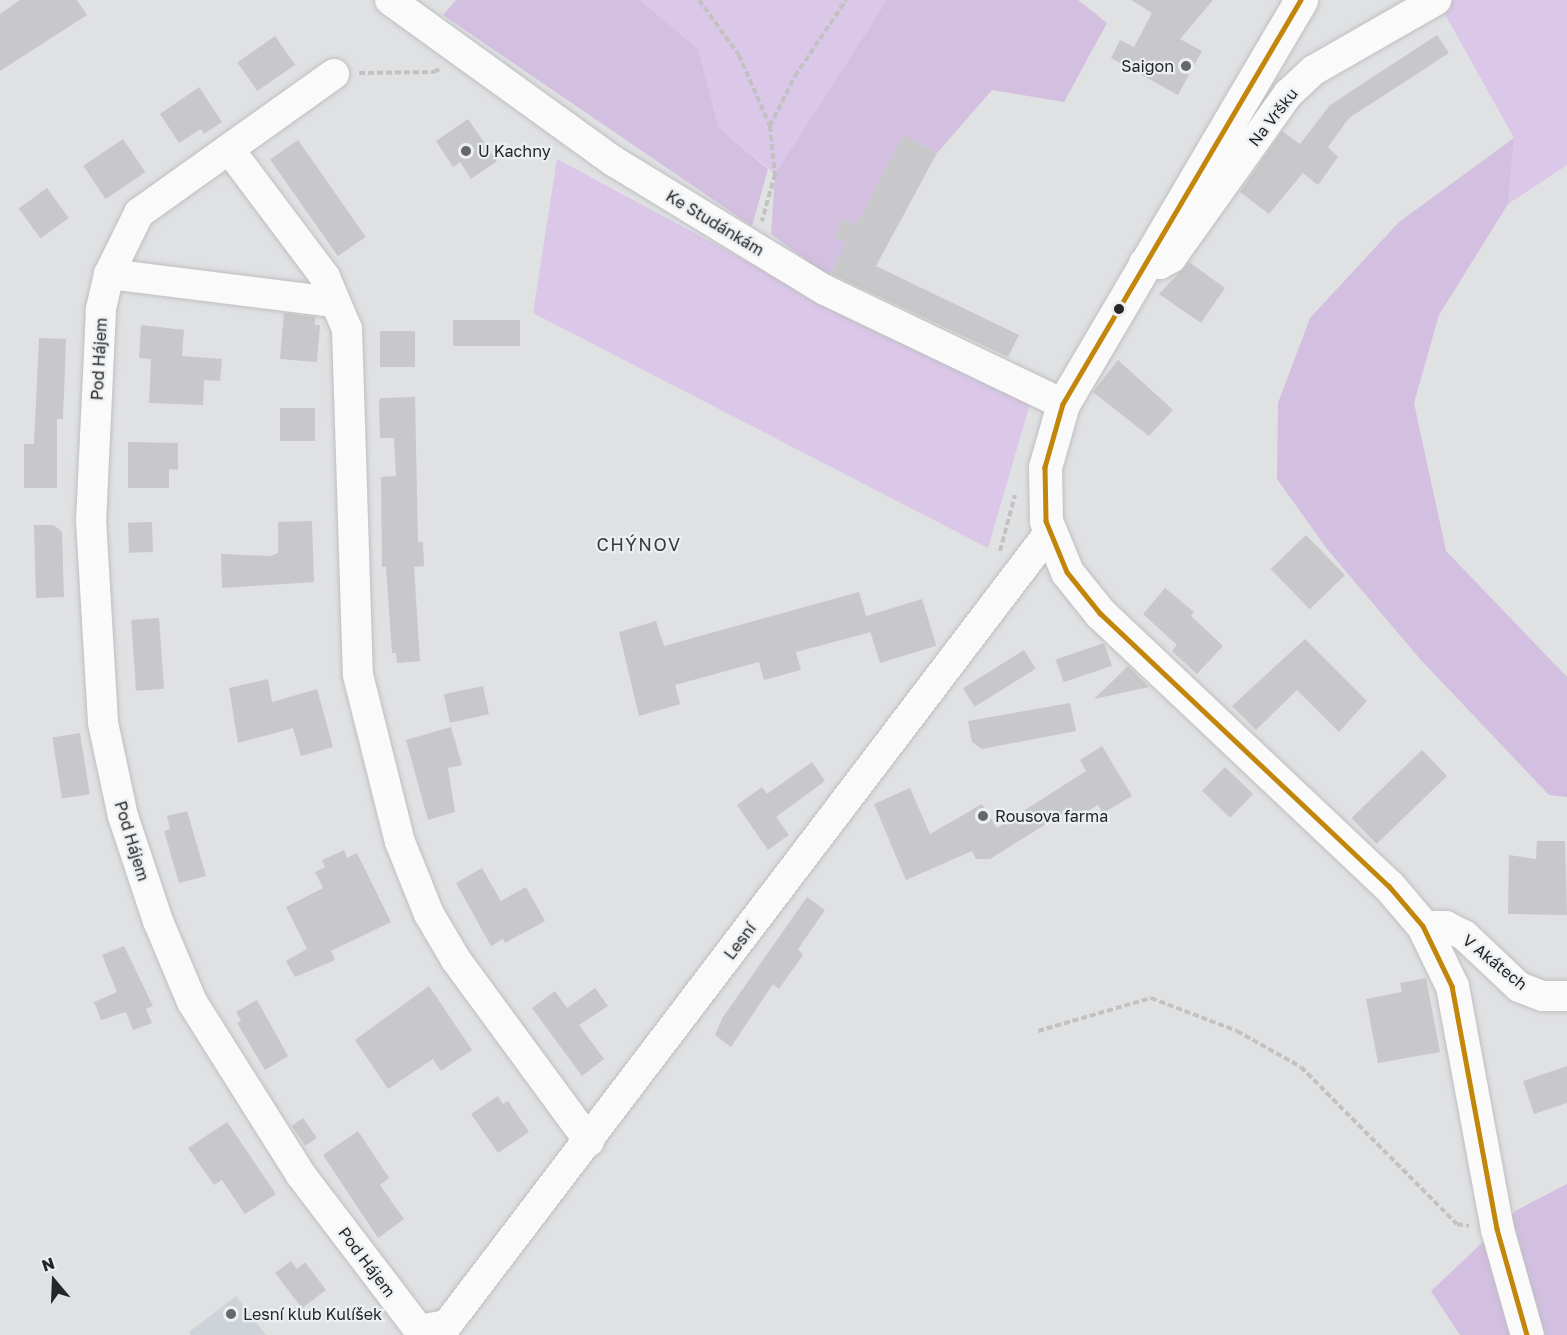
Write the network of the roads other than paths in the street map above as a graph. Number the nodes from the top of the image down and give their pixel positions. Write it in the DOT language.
graph roads {
  1 [pos="390,0"];
  2 [pos="1300,0"];
  3 [pos="1436,0"];
  4 [pos="334,74"];
  5 [pos="230,149"];
  6 [pos="1144,263"];
  7 [pos="109,274"];
  8 [pos="335,302"];
  9 [pos="1063,404"];
  10 [pos="1049,533"];
  11 [pos="1423,926"];
  12 [pos="1567,996"];
  13 [pos="589,1141"];
  14 [pos="419,1330"];
  15 [pos="1527,1335"];
  1 -- 9 [label="street, Ke Studánkám"];
  2 -- 6 [label="street"];
  3 -- 6 [label="street, Na Vršku"];
  4 -- 5 [label="street, Pod Hájem"];
  5 -- 7 [label="street, Pod Hájem"];
  5 -- 8 [label="street"];
  6 -- 9 [label="street"];
  7 -- 8 [label="street"];
  7 -- 14 [label="street, Pod Hájem"];
  8 -- 13 [label="street"];
  9 -- 10 [label="street"];
  10 -- 11 [label="street"];
  10 -- 13 [label="street, Lesní"];
  11 -- 12 [label="street, V Akátech"];
  11 -- 15 [label="street"];
  13 -- 14 [label="street, Lesní"];
}
